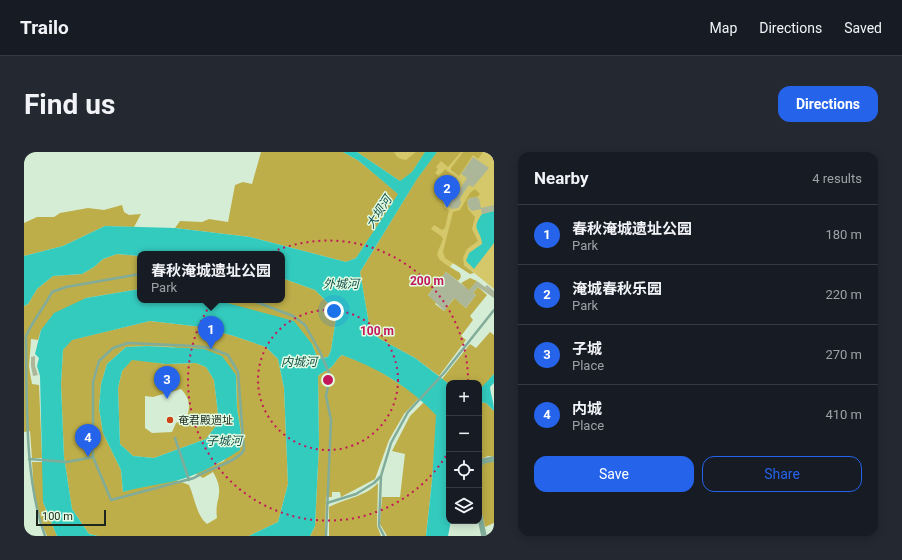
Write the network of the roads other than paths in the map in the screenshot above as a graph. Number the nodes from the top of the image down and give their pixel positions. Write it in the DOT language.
graph roads {
  1 [pos="137,275"];
  2 [pos="259,303"];
  3 [pos="494,310"];
  4 [pos="175,438"];
  5 [pos="26,444"];
  6 [pos="93,457"];
  7 [pos="29,459"];
  8 [pos="494,459"];
  9 [pos="482,462"];
  10 [pos="381,476"];
  11 [pos="188,479"];
  12 [pos="327,503"];
  13 [pos="481,524"];
  14 [pos="45,536"];
  15 [pos="326,536"];
  16 [pos="384,536"];
  17 [pos="484,536"];
  1 -- 5 [label="lane"];
  2 -- 12 [label="lane"];
  3 -- 10 [label="lane"];
  4 -- 11 [label="lane"];
  5 -- 7 [label="lane"];
  6 -- 7 [label="lane"];
  6 -- 11 [label="lane"];
  6 -- 11 [label="lane"];
  7 -- 14 [label="lane"];
  8 -- 9 [label="street"];
  10 -- 12 [label="lane"];
  10 -- 16 [label="lane"];
  12 -- 15 [label="lane"];
  13 -- 17 [label="street"];
}
